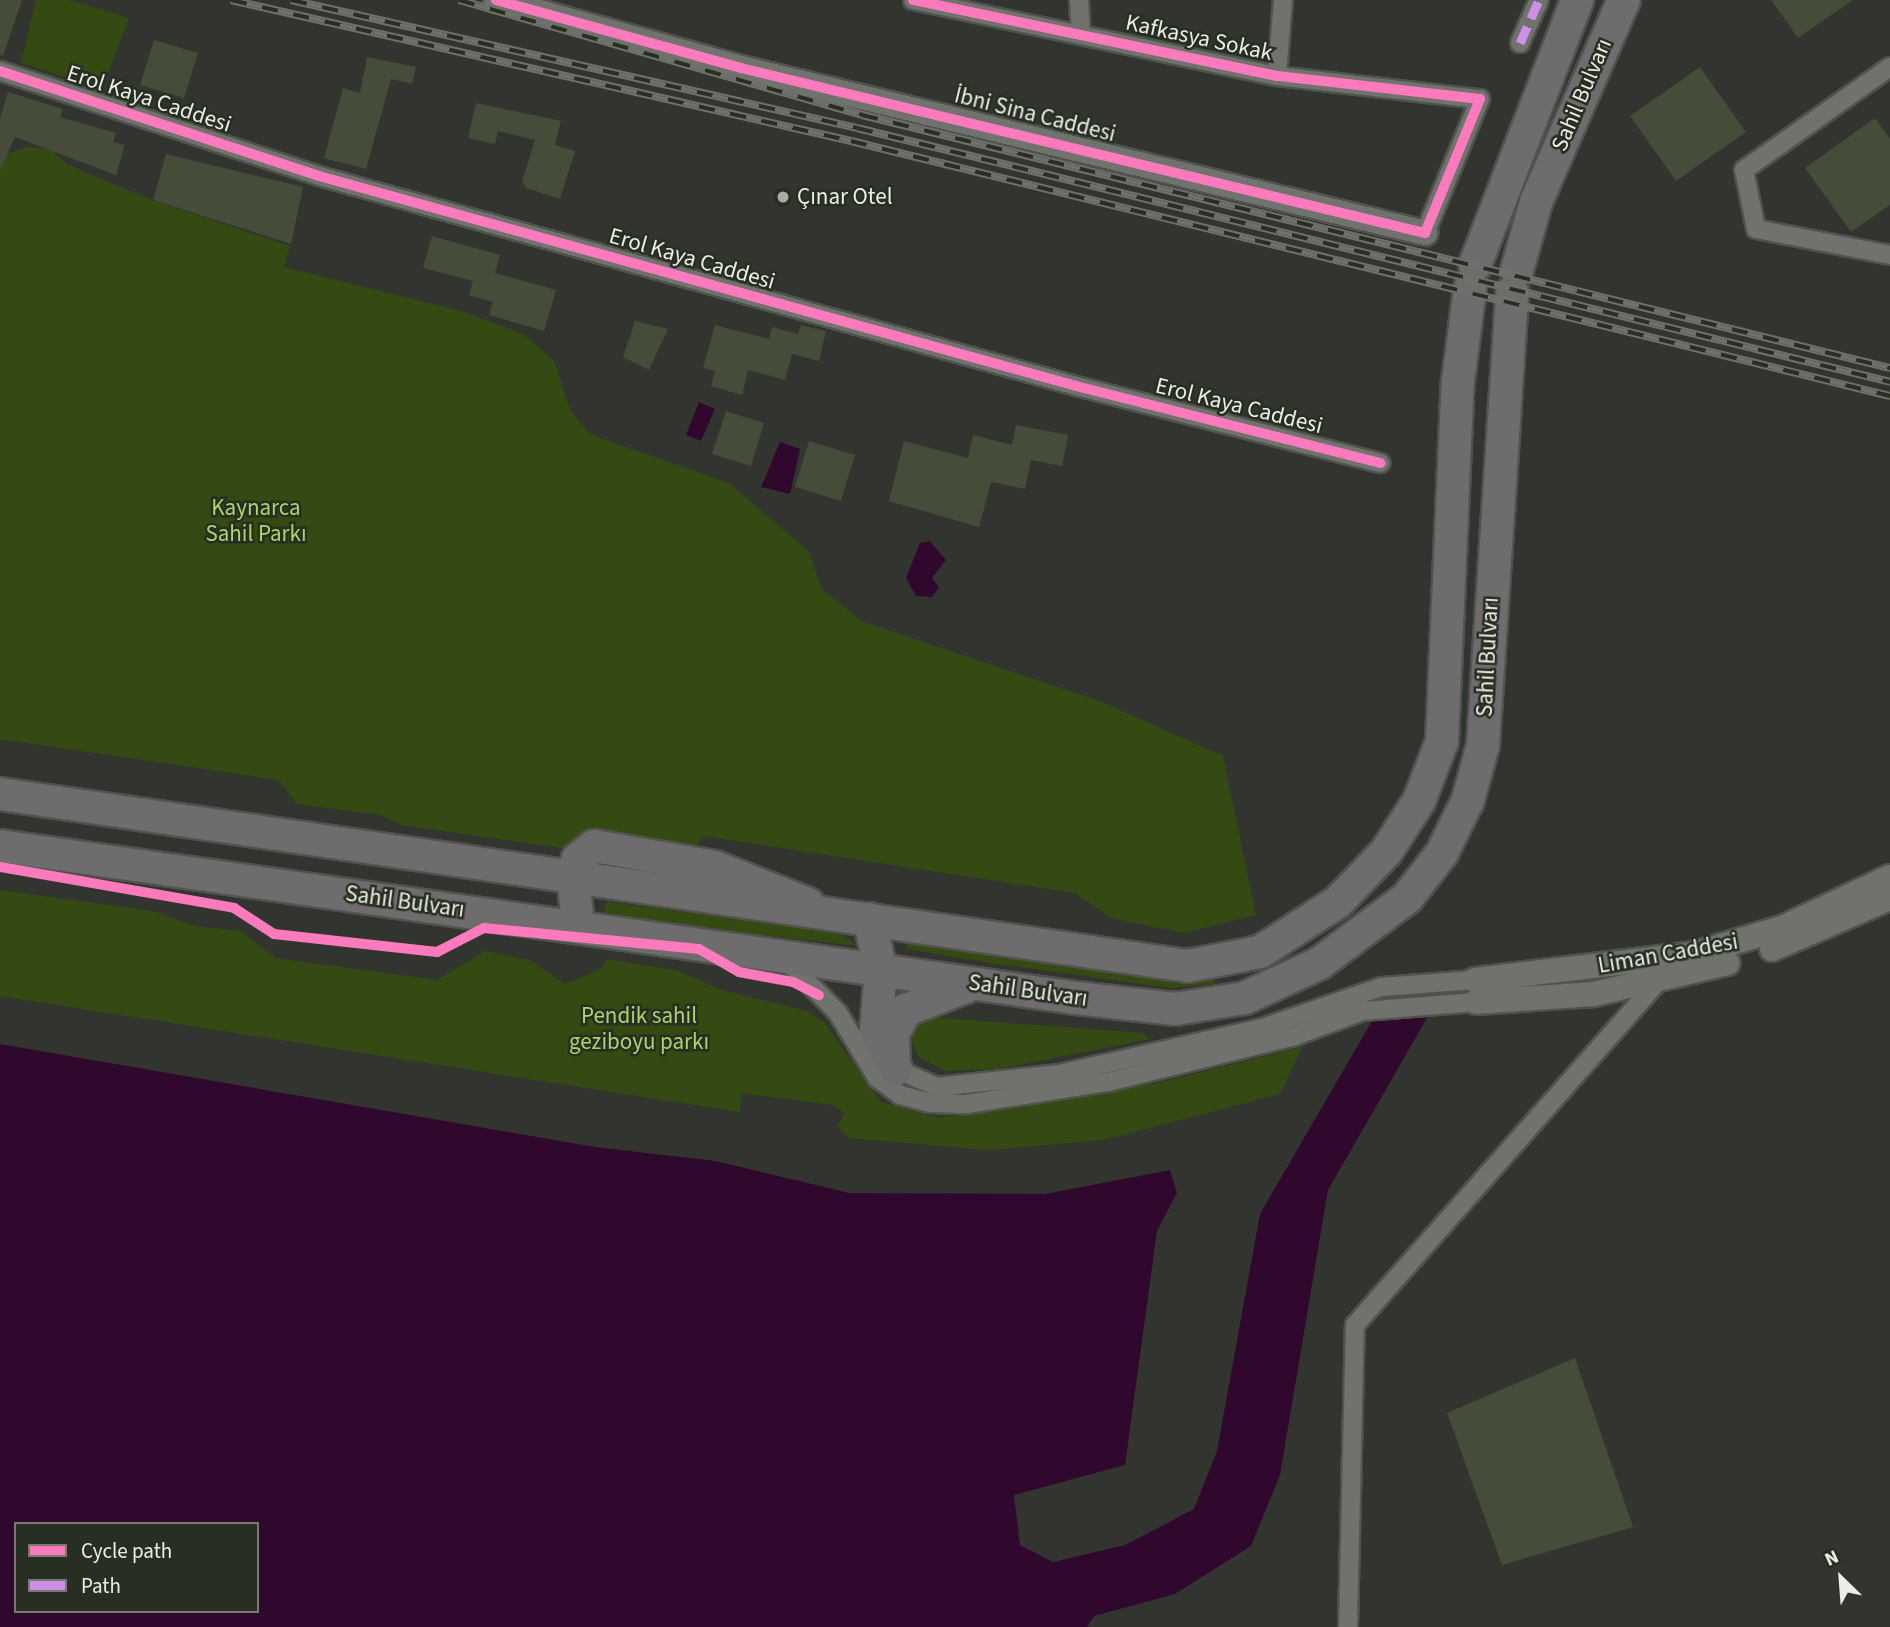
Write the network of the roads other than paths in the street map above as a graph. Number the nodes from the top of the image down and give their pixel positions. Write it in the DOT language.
graph roads {
  1 [pos="496,0"];
  2 [pos="913,0"];
  3 [pos="1079,0"];
  4 [pos="1283,0"];
  5 [pos="1539,0"];
  6 [pos="1577,0"];
  7 [pos="1624,0"];
  8 [pos="1080,34"];
  9 [pos="1520,43"];
  10 [pos="1890,67"];
  11 [pos="0,71"];
  12 [pos="1277,76"];
  13 [pos="1480,99"];
  14 [pos="1425,233"];
  15 [pos="1890,256"];
  16 [pos="1380,464"];
  17 [pos="0,794"];
  18 [pos="0,846"];
  19 [pos="573,874"];
  20 [pos="1890,877"];
  21 [pos="1890,898"];
  22 [pos="869,919"];
  23 [pos="578,926"];
  24 [pos="780,954"];
  25 [pos="881,970"];
  26 [pos="1660,979"];
  27 [pos="979,985"];
  28 [pos="1476,991"];
  29 [pos="895,1069"];
  30 [pos="1348,1627"];
  1 -- 14 [label="street, İbni Sina Caddesi"];
  2 -- 8 [label="street, Kafkasya Sokak"];
  3 -- 8 [label="street"];
  4 -- 12 [label="street"];
  5 -- 9 [label="street"];
  6 -- 22 [label="highway, Sahil Bulvarı"];
  7 -- 27 [label="highway, Sahil Bulvarı"];
  8 -- 12 [label="street, Kafkasya Sokak"];
  10 -- 15 [label="street"];
  11 -- 16 [label="street, Erol Kaya Caddesi"];
  12 -- 13 [label="street, Kafkasya Sokak"];
  13 -- 14 [label="street, İbni Sina Caddesi"];
  17 -- 19 [label="highway"];
  18 -- 23 [label="highway, Sahil Bulvarı"];
  19 -- 22 [label="highway, Sahil Bulvarı"];
  19 -- 23 [label="highway"];
  20 -- 28 [label="street, Liman Caddesi"];
  21 -- 26 [label="street, Liman Caddesi"];
  22 -- 25 [label="highway"];
  23 -- 24 [label="highway, Sahil Bulvarı"];
  24 -- 25 [label="highway, Sahil Bulvarı"];
  24 -- 28 [label="street"];
  25 -- 27 [label="highway, Sahil Bulvarı"];
  25 -- 29 [label="highway"];
  26 -- 28 [label="street, Liman Caddesi"];
  26 -- 30 [label="street"];
  27 -- 29 [label="highway"];
  28 -- 29 [label="street"];
}
